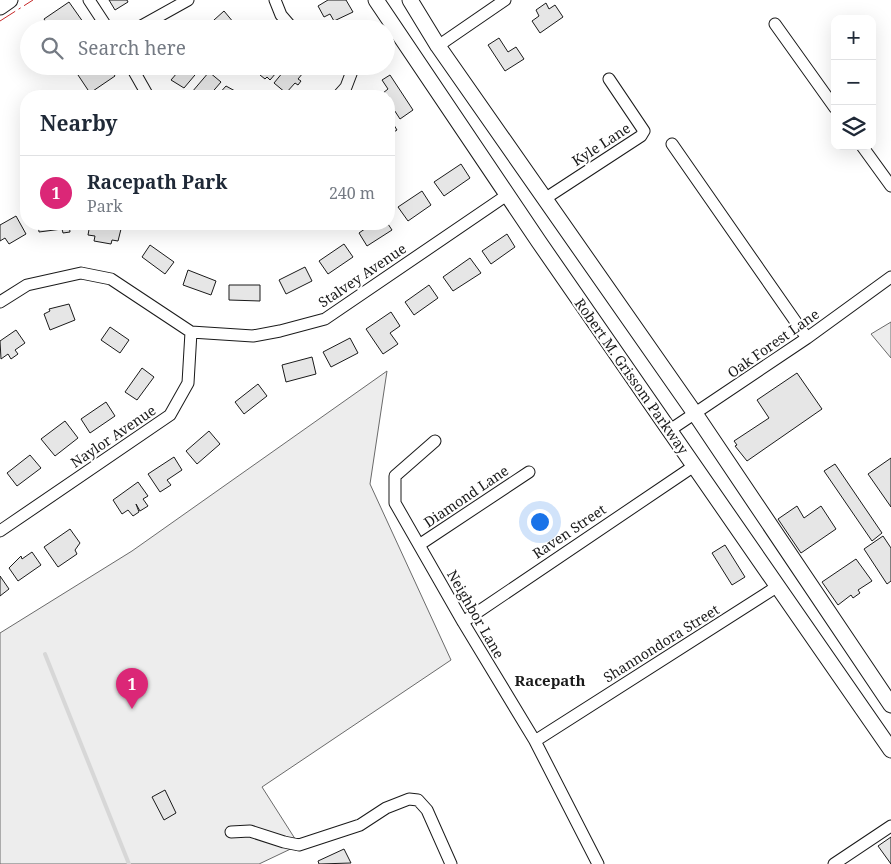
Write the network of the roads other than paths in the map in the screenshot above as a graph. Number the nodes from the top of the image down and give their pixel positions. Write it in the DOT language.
graph roads {
  1 [pos="10,0"];
  2 [pos="89,0"];
  3 [pos="188,0"];
  4 [pos="275,0"];
  5 [pos="376,0"];
  6 [pos="410,0"];
  7 [pos="506,0"];
  8 [pos="0,7"];
  9 [pos="102,20"];
  10 [pos="152,20"];
  11 [pos="286,20"];
  12 [pos="389,20"];
  13 [pos="774,24"];
  14 [pos="395,28"];
  15 [pos="438,46"];
  16 [pos="136,75"];
  17 [pos="351,75"];
  18 [pos="610,80"];
  19 [pos="145,90"];
  20 [pos="343,90"];
  21 [pos="833,105"];
  22 [pos="672,144"];
  23 [pos="865,150"];
  24 [pos="891,186"];
  25 [pos="507,195"];
  26 [pos="546,198"];
  27 [pos="891,277"];
  28 [pos="0,302"];
  29 [pos="191,332"];
  30 [pos="807,338"];
  31 [pos="696,415"];
  32 [pos="670,430"];
  33 [pos="435,441"];
  34 [pos="694,466"];
  35 [pos="529,472"];
  36 [pos="0,531"];
  37 [pos="419,545"];
  38 [pos="778,586"];
  39 [pos="463,622"];
  40 [pos="891,705"];
  41 [pos="534,741"];
  42 [pos="891,750"];
  43 [pos="891,826"];
  44 [pos="231,832"];
  45 [pos="841,862"];
  46 [pos="451,864"];
  47 [pos="598,864"];
  1 -- 8 [label="main road"];
  2 -- 9 [label="street"];
  3 -- 10 [label="street"];
  4 -- 11 [label="street"];
  5 -- 12 [label="main road, Robert M. Grissom Parkway"];
  6 -- 15 [label="main road, Robert M. Grissom Parkway"];
  7 -- 15 [label="street"];
  13 -- 21 [label="street"];
  14 -- 25 [label="main road, Robert M. Grissom Parkway"];
  15 -- 26 [label="main road, Robert M. Grissom Parkway"];
  16 -- 19 [label="street"];
  17 -- 20 [label="street"];
  18 -- 26 [label="street, Kyle Lane"];
  22 -- 30 [label="street"];
  23 -- 24 [label="street"];
  25 -- 29 [label="street, Stalvey Avenue"];
  25 -- 32 [label="main road, Robert M. Grissom Parkway"];
  26 -- 31 [label="main road, Robert M. Grissom Parkway"];
  27 -- 30 [label="street, Oak Forest Lane"];
  28 -- 29 [label="street"];
  29 -- 36 [label="street, Naylor Avenue"];
  30 -- 31 [label="street, Oak Forest Lane"];
  31 -- 32 [label="street, Oak Forest Lane"];
  31 -- 40 [label="main road, Robert M. Grissom Parkway"];
  32 -- 34 [label="main road, Robert M. Grissom Parkway"];
  33 -- 37 [label="street, Neighbor Lane"];
  34 -- 38 [label="main road, Robert M. Grissom Parkway"];
  34 -- 39 [label="street, Raven Street"];
  35 -- 37 [label="street, Diamond Lane"];
  37 -- 39 [label="street, Neighbor Lane"];
  38 -- 41 [label="street, Shannondora Street"];
  38 -- 42 [label="main road, Robert M. Grissom Parkway"];
  39 -- 41 [label="street, Neighbor Lane"];
  41 -- 47 [label="street, Neighbor Lane"];
  43 -- 45 [label="street"];
  44 -- 46 [label="street"];
}
